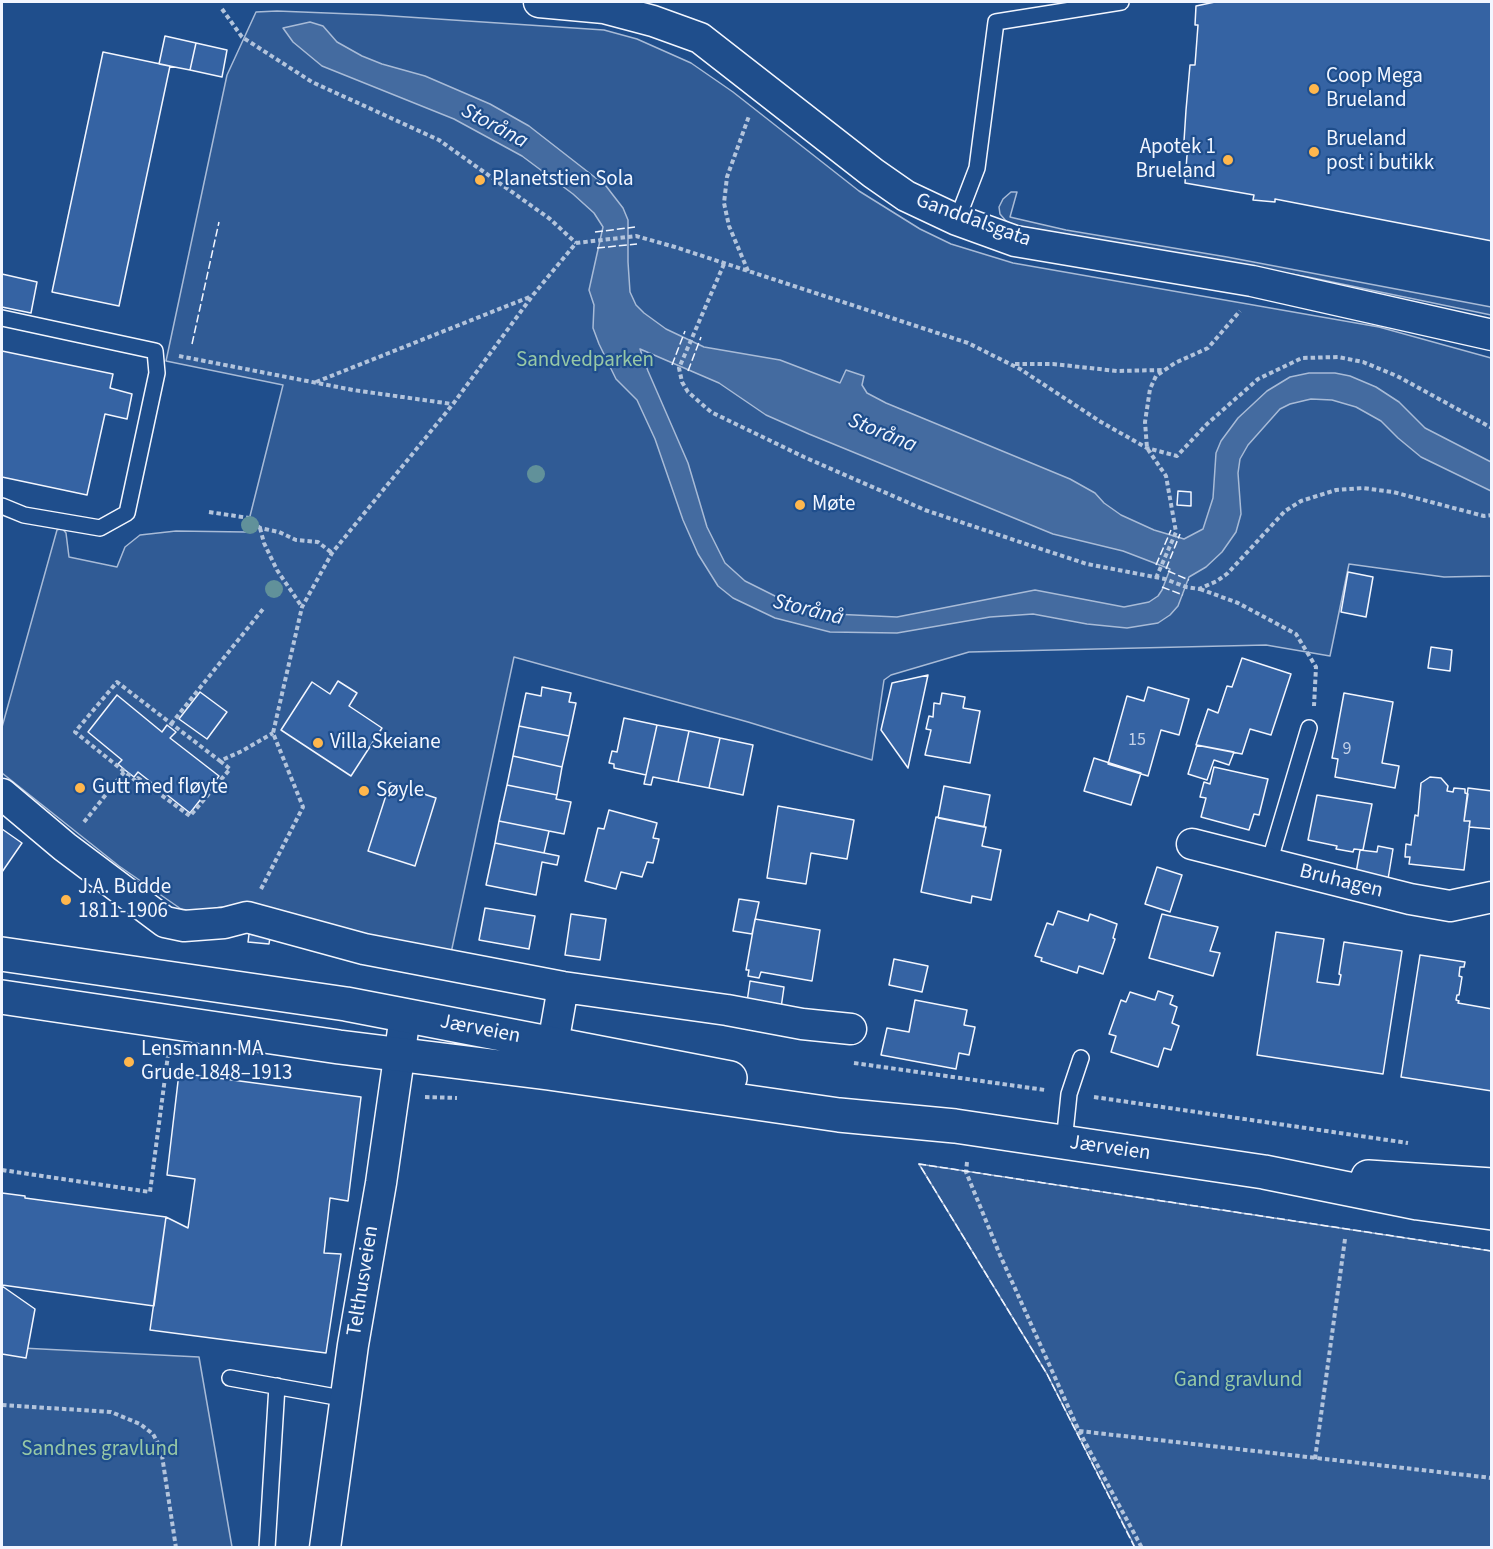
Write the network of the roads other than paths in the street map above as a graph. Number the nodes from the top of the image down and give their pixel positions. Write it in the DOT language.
graph roads {
  1 [pos="539,2"];
  2 [pos="1121,2"];
  3 [pos="957,220"];
  4 [pos="2,318"];
  5 [pos="1491,335"];
  6 [pos="2,506"];
  7 [pos="1309,728"];
  8 [pos="2,794"];
  9 [pos="1192,843"];
  10 [pos="1269,863"];
  11 [pos="1491,897"];
  12 [pos="2,954"];
  13 [pos="563,987"];
  14 [pos="2,997"];
  15 [pos="405,1016"];
  16 [pos="851,1029"];
  17 [pos="399,1054"];
  18 [pos="1081,1058"];
  19 [pos="550,1059"];
  20 [pos="1064,1142"];
  21 [pos="1264,1172"];
  22 [pos="1491,1185"];
  23 [pos="1491,1213"];
  24 [pos="230,1378"];
  25 [pos="277,1386"];
  26 [pos="347,1399"];
  27 [pos="267,1548"];
  28 [pos="325,1548"];
  1 -- 3 [label="street, Ganddalsgata"];
  2 -- 3 [label="lane"];
  3 -- 5 [label="street, Ganddalsgata"];
  4 -- 6 [label="lane"];
  7 -- 10 [label="lane"];
  8 -- 13 [label="street"];
  9 -- 10 [label="street, Bruhagen"];
  10 -- 11 [label="street, Bruhagen"];
  12 -- 15 [label="main road, Jærveien"];
  13 -- 16 [label="street"];
  13 -- 19 [label="street"];
  14 -- 17 [label="main road, Jærveien"];
  15 -- 17 [label="street, Telthusveien"];
  15 -- 19 [label="main road, Jærveien"];
  17 -- 19 [label="main road, Jærveien"];
  17 -- 26 [label="street, Telthusveien"];
  18 -- 20 [label="lane"];
  19 -- 20 [label="main road, Jærveien"];
  20 -- 21 [label="main road, Jærveien"];
  21 -- 22 [label="main road, Jærveien"];
  21 -- 23 [label="main road, Jærveien"];
  24 -- 25 [label="lane"];
  25 -- 26 [label="lane"];
  25 -- 27 [label="lane"];
  26 -- 28 [label="street, Telthusveien"];
}
